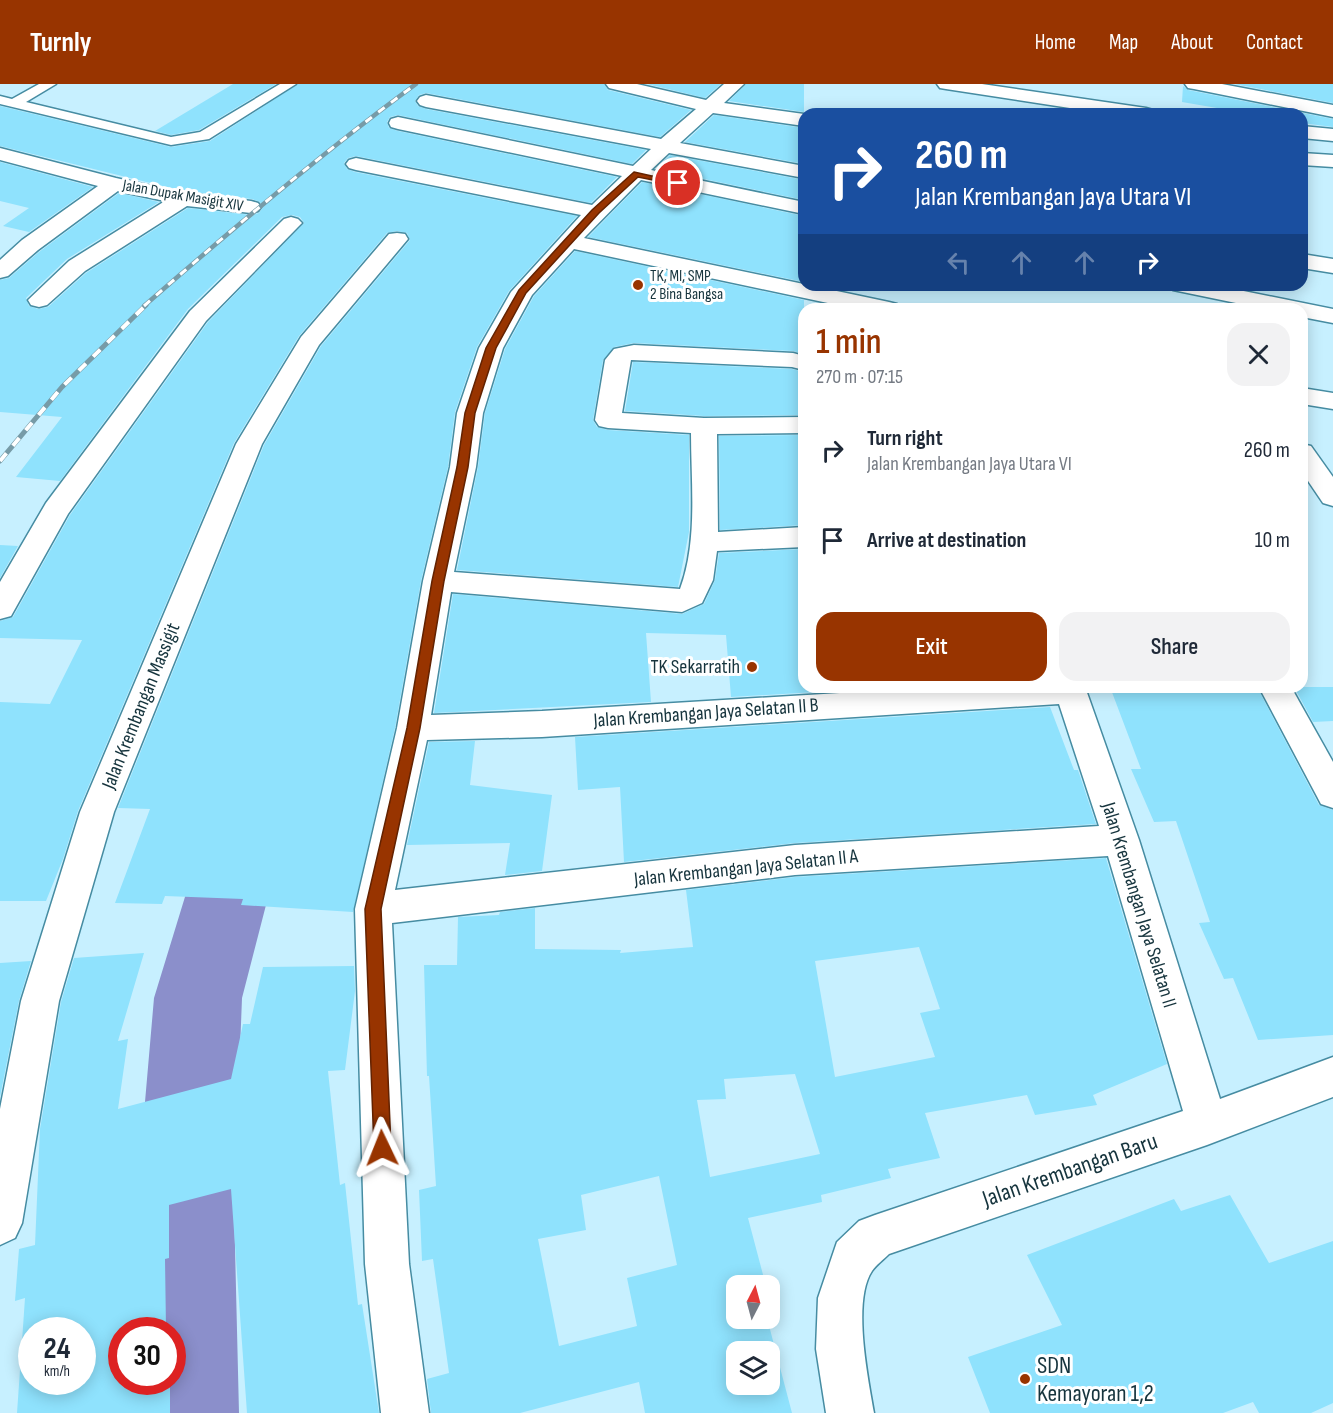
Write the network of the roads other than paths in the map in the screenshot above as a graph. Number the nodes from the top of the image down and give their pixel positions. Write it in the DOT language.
graph roads {
  1 [pos="49,84"];
  2 [pos="289,84"];
  3 [pos="615,84"];
  4 [pos="735,84"];
  5 [pos="946,84"];
  6 [pos="1194,84"];
  7 [pos="426,101"];
  8 [pos="6,102"];
  9 [pos="710,107"];
  10 [pos="1106,108"];
  11 [pos="1333,111"];
  12 [pos="798,119"];
  13 [pos="398,123"];
  14 [pos="1308,133"];
  15 [pos="1333,135"];
  16 [pos="663,147"];
  17 [pos="0,154"];
  18 [pos="1308,159"];
  19 [pos="1333,161"];
  20 [pos="356,164"];
  21 [pos="798,171"];
  22 [pos="637,174"];
  23 [pos="114,184"];
  24 [pos="183,199"];
  25 [pos="251,207"];
  26 [pos="798,207"];
  27 [pos="596,212"];
  28 [pos="291,223"];
  29 [pos="397,239"];
  30 [pos="571,242"];
  31 [pos="1308,262"];
  32 [pos="1333,266"];
  33 [pos="0,272"];
  34 [pos="798,290"];
  35 [pos="804,291"];
  36 [pos="1211,291"];
  37 [pos="39,300"];
  38 [pos="861,303"];
  39 [pos="1270,303"];
  40 [pos="1308,311"];
  41 [pos="1333,316"];
  42 [pos="798,361"];
  43 [pos="1308,397"];
  44 [pos="1333,401"];
  45 [pos="798,425"];
  46 [pos="704,426"];
  47 [pos="1308,461"];
  48 [pos="1333,497"];
  49 [pos="798,537"];
  50 [pos="704,541"];
  51 [pos="438,581"];
  52 [pos="0,608"];
  53 [pos="1010,693"];
  54 [pos="1071,693"];
  55 [pos="1278,693"];
  56 [pos="413,728"];
  57 [pos="1333,794"];
  58 [pos="1120,840"];
  59 [pos="373,909"];
  60 [pos="1333,1077"];
  61 [pos="1207,1124"];
  62 [pos="0,1223"];
  63 [pos="405,1413"];
  64 [pos="850,1413"];
  1 -- 8 [label="lane"];
  2 -- 8 [label="lane"];
  3 -- 9 [label="street"];
  4 -- 9 [label="street"];
  5 -- 10 [label="street"];
  6 -- 11 [label="street"];
  7 -- 16 [label="street"];
  9 -- 12 [label="street"];
  9 -- 16 [label="street"];
  13 -- 22 [label="street"];
  14 -- 15 [label="street"];
  16 -- 21 [label="street"];
  16 -- 22 [label="street"];
  17 -- 23 [label="street, Jalan Dupak Masigit XIV"];
  18 -- 19 [label="street"];
  20 -- 27 [label="street"];
  22 -- 26 [label="street"];
  22 -- 27 [label="street"];
  23 -- 24 [label="street, Jalan Dupak Masigit XIV"];
  23 -- 33 [label="street, Jalan Dupak Masigit XIV"];
  24 -- 25 [label="street, Jalan Dupak Masigit XIV"];
  24 -- 37 [label="street"];
  27 -- 30 [label="street"];
  28 -- 52 [label="street"];
  29 -- 62 [label="street, Jalan Krembangan Massigit"];
  30 -- 34 [label="street"];
  30 -- 51 [label="street"];
  31 -- 32 [label="street"];
  35 -- 38 [label="street"];
  36 -- 39 [label="street"];
  40 -- 41 [label="street"];
  42 -- 46 [label="street"];
  43 -- 44 [label="street"];
  45 -- 46 [label="street"];
  46 -- 50 [label="street"];
  47 -- 48 [label="street"];
  49 -- 50 [label="street"];
  50 -- 51 [label="street"];
  51 -- 56 [label="street"];
  53 -- 56 [label="street, Jalan Krembangan Jaya Selatan II B"];
  54 -- 58 [label="street, Jalan Krembangan Jaya Selatan II"];
  55 -- 57 [label="street"];
  56 -- 59 [label="street"];
  58 -- 59 [label="street, Jalan Krembangan Jaya Selatan II A"];
  58 -- 61 [label="street, Jalan Krembangan Jaya Selatan II"];
  59 -- 63 [label="street"];
  60 -- 61 [label="street, Jalan Krembangan Baru"];
  61 -- 64 [label="street, Jalan Krembangan Baru"];
}
